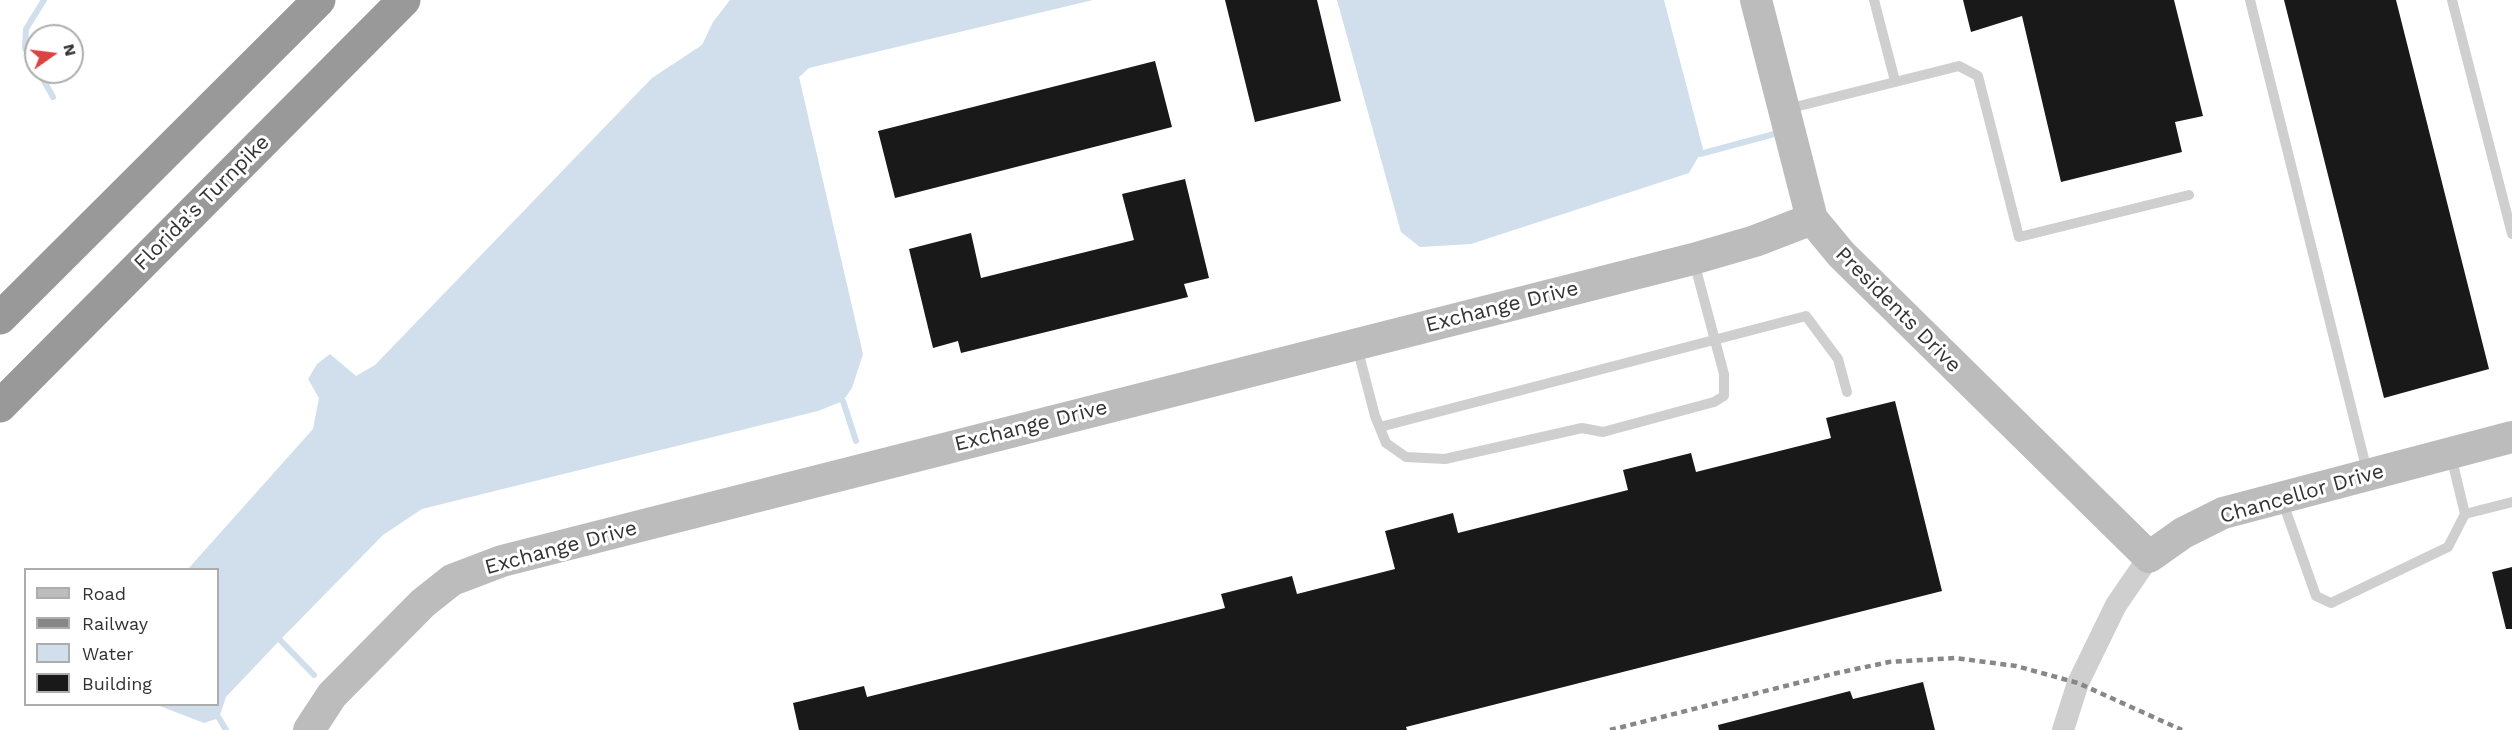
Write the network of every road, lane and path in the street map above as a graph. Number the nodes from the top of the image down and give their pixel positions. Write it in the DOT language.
graph roads {
  1 [pos="319,0"];
  2 [pos="404,0"];
  3 [pos="1755,0"];
  4 [pos="1874,0"];
  5 [pos="2250,0"];
  6 [pos="2452,0"];
  7 [pos="1894,81"];
  8 [pos="1784,110"];
  9 [pos="2189,195"];
  10 [pos="1812,219"];
  11 [pos="2512,234"];
  12 [pos="1693,259"];
  13 [pos="0,318"];
  14 [pos="1714,339"];
  15 [pos="1356,344"];
  16 [pos="1847,392"];
  17 [pos="0,406"];
  18 [pos="1380,427"];
  19 [pos="2512,437"];
  20 [pos="2451,453"];
  21 [pos="2368,474"];
  22 [pos="2281,496"];
  23 [pos="2512,502"];
  24 [pos="2465,514"];
  25 [pos="2149,556"];
  26 [pos="309,730"];
  27 [pos="2063,730"];
  1 -- 13 [label="highway"];
  2 -- 17 [label="highway, Florida's Turnpike"];
  3 -- 8 [label="street, Presidents Drive"];
  4 -- 7 [label="lane"];
  5 -- 21 [label="lane"];
  6 -- 11 [label="lane"];
  7 -- 8 [label="lane"];
  7 -- 9 [label="lane"];
  8 -- 10 [label="street, Presidents Drive"];
  10 -- 12 [label="street, Exchange Drive"];
  10 -- 25 [label="street, Presidents Drive"];
  12 -- 14 [label="lane"];
  12 -- 15 [label="street, Exchange Drive"];
  14 -- 16 [label="lane"];
  14 -- 18 [label="lane"];
  14 -- 18 [label="lane"];
  15 -- 18 [label="lane"];
  15 -- 26 [label="street, Exchange Drive"];
  19 -- 20 [label="street, Chancellor Drive"];
  20 -- 21 [label="street, Chancellor Drive"];
  20 -- 24 [label="lane"];
  21 -- 22 [label="street, Chancellor Drive"];
  22 -- 24 [label="lane"];
  22 -- 25 [label="street, Chancellor Drive"];
  23 -- 24 [label="lane"];
  25 -- 27 [label="street, Chancellor Drive"];
}
